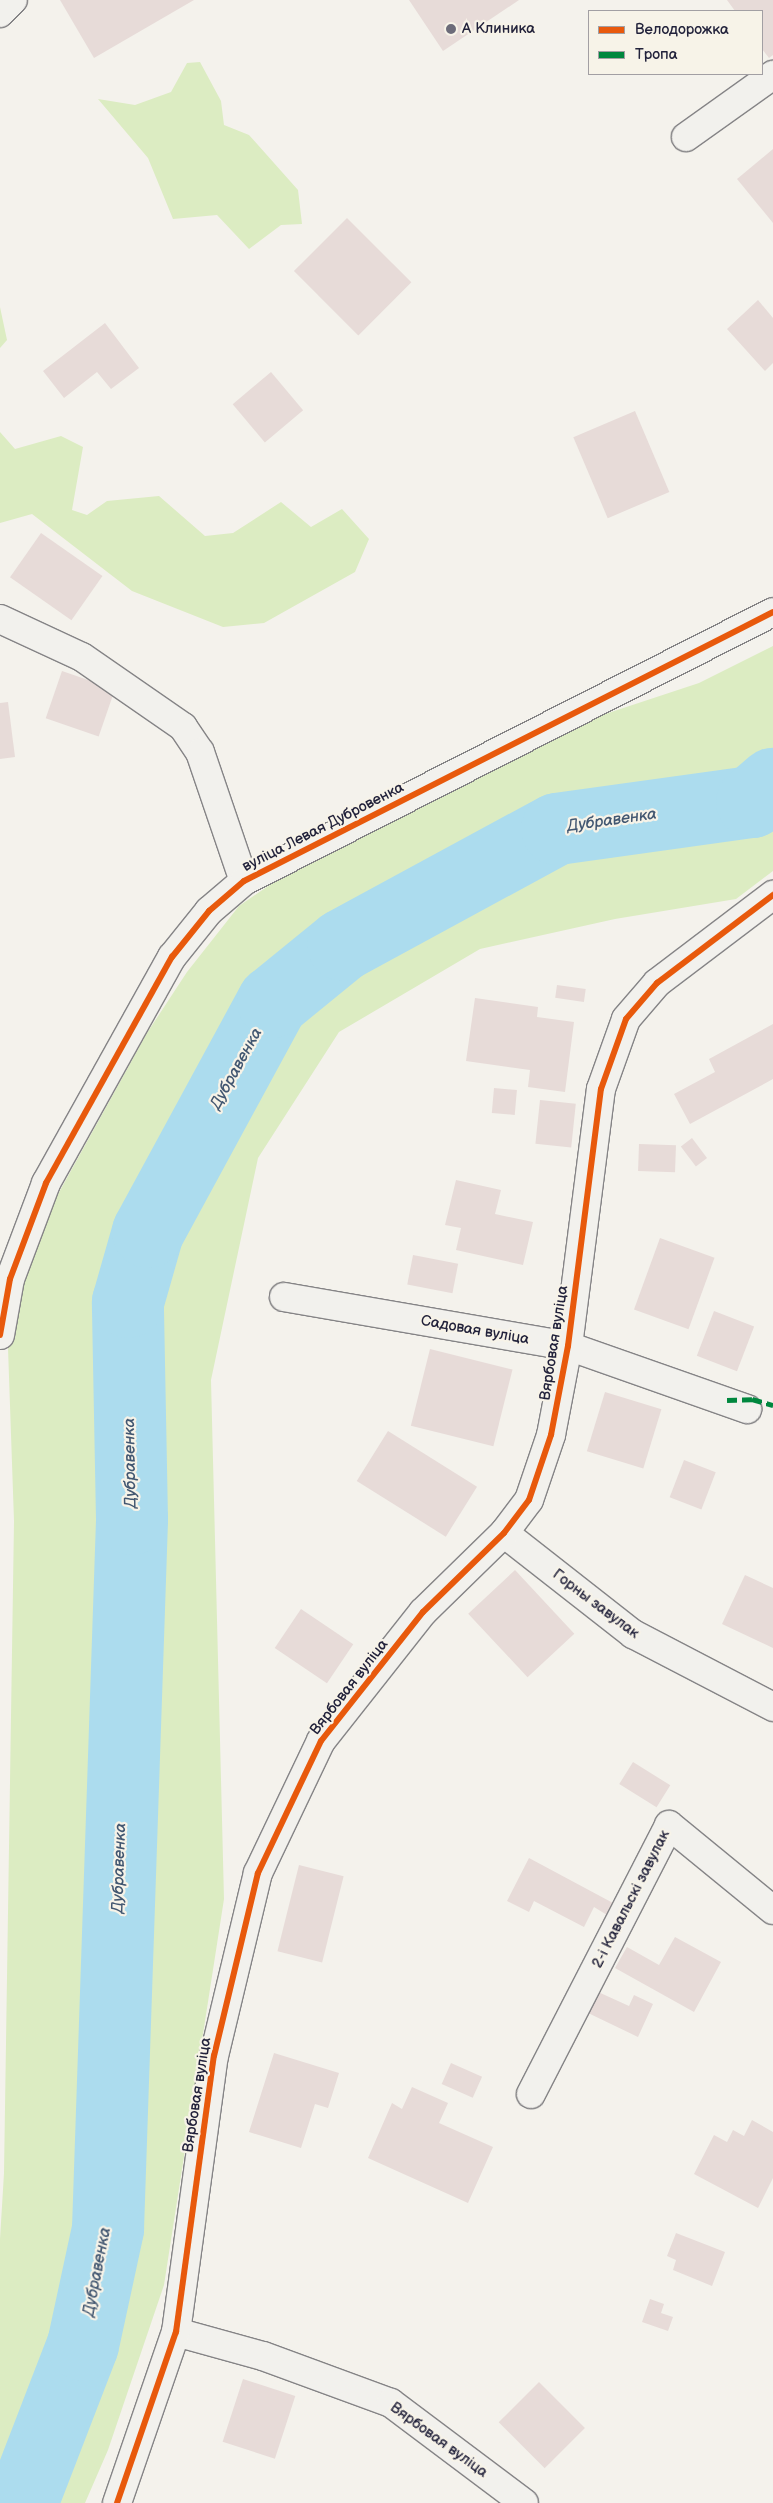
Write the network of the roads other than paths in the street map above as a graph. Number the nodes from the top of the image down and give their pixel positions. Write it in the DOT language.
graph roads {
  1 [pos="13,0"];
  2 [pos="0,13"];
  3 [pos="773,75"];
  4 [pos="686,137"];
  5 [pos="773,612"];
  6 [pos="0,619"];
  7 [pos="244,881"];
  8 [pos="773,895"];
  9 [pos="284,1297"];
  10 [pos="0,1335"];
  11 [pos="568,1346"];
  12 [pos="747,1408"];
  13 [pos="504,1533"];
  14 [pos="773,1707"];
  15 [pos="773,1910"];
  16 [pos="531,2094"];
  17 [pos="176,2332"];
  18 [pos="117,2503"];
  19 [pos="524,2503"];
  1 -- 2 [label="street"];
  3 -- 4 [label="street"];
  5 -- 7 [label="street, вуліца Левая Дубровенка"];
  6 -- 7 [label="street"];
  7 -- 10 [label="street, вуліца Левая Дубровенка"];
  8 -- 11 [label="street, Вярбовая вуліца"];
  9 -- 11 [label="street, Садовая вуліца"];
  11 -- 12 [label="street, Садовая вуліца"];
  11 -- 13 [label="street, Вярбовая вуліца"];
  13 -- 14 [label="street, Горны завулак"];
  13 -- 17 [label="street, Вярбовая вуліца"];
  15 -- 16 [label="street, 2-і Кавальскі завулак"];
  17 -- 18 [label="street, Вярбовая вуліца"];
  17 -- 19 [label="street, Вярбовая вуліца"];
}
